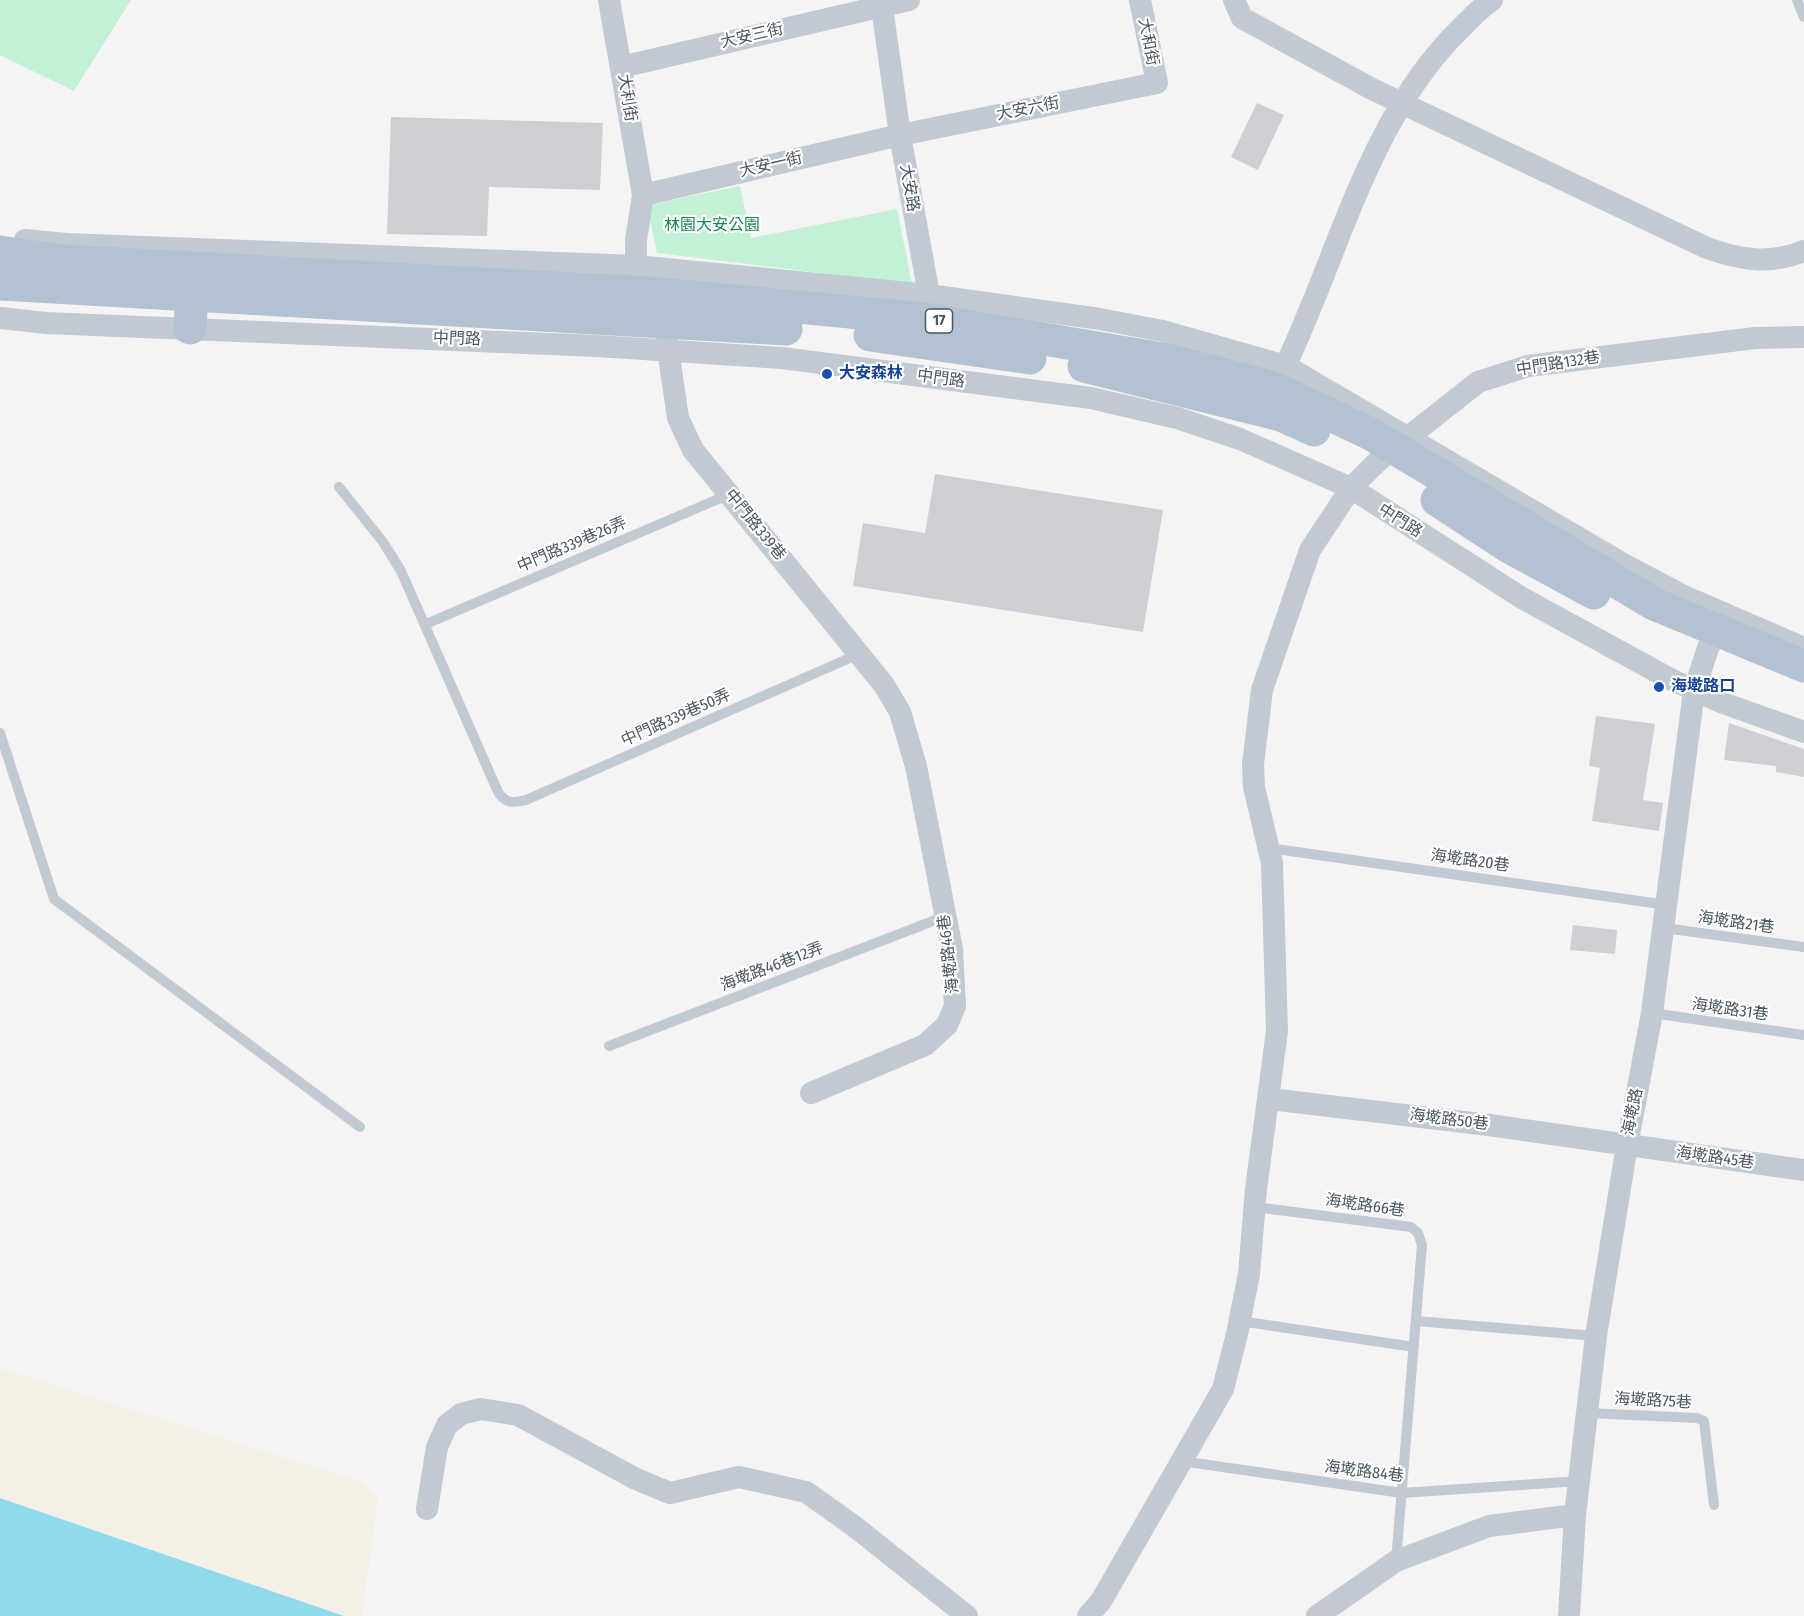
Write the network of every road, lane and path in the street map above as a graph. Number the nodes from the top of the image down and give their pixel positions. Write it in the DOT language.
graph roads {
  1 [pos="609,0"];
  2 [pos="909,0"];
  3 [pos="1140,0"];
  4 [pos="1234,0"];
  5 [pos="1797,0"];
  6 [pos="1486,1"];
  7 [pos="882,3"];
  8 [pos="1804,17"];
  9 [pos="621,67"];
  10 [pos="1157,83"];
  11 [pos="1402,103"];
  12 [pos="900,135"];
  13 [pos="643,195"];
  14 [pos="0,238"];
  15 [pos="1804,251"];
  16 [pos="0,252"];
  17 [pos="273,275"];
  18 [pos="0,284"];
  19 [pos="192,294"];
  20 [pos="654,307"];
  21 [pos="0,318"];
  22 [pos="924,318"];
  23 [pos="190,328"];
  24 [pos="290,332"];
  25 [pos="1804,336"];
  26 [pos="909,375"];
  27 [pos="1280,377"];
  28 [pos="1394,449"];
  29 [pos="339,487"];
  30 [pos="1351,488"];
  31 [pos="730,494"];
  32 [pos="426,624"];
  33 [pos="1717,631"];
  34 [pos="1804,648"];
  35 [pos="859,654"];
  36 [pos="1804,666"];
  37 [pos="1804,688"];
  38 [pos="1694,691"];
  39 [pos="1804,732"];
  40 [pos="0,733"];
  41 [pos="916,766"];
  42 [pos="1269,848"];
  43 [pos="1667,905"];
  44 [pos="946,916"];
  45 [pos="1664,928"];
  46 [pos="1804,947"];
  47 [pos="1652,1013"];
  48 [pos="1804,1035"];
  49 [pos="609,1046"];
  50 [pos="811,1093"];
  51 [pos="1270,1099"];
  52 [pos="360,1127"];
  53 [pos="1627,1145"];
  54 [pos="1804,1170"];
  55 [pos="1255,1207"];
  56 [pos="1240,1321"];
  57 [pos="1416,1321"];
  58 [pos="1596,1336"];
  59 [pos="1414,1347"];
  60 [pos="1588,1413"];
  61 [pos="1181,1461"];
  62 [pos="1580,1481"];
  63 [pos="1402,1493"];
  64 [pos="1714,1505"];
  65 [pos="427,1509"];
  66 [pos="1575,1515"];
  67 [pos="1396,1561"];
  68 [pos="967,1616"];
  69 [pos="1088,1616"];
  70 [pos="1317,1616"];
  71 [pos="1569,1616"];
  1 -- 9 [label="street, 大利街"];
  2 -- 7 [label="street, 大安三街"];
  3 -- 10 [label="street, 大和街"];
  4 -- 11 [label="street"];
  5 -- 8 [label="lane"];
  6 -- 11 [label="street"];
  7 -- 9 [label="street, 大安三街"];
  7 -- 12 [label="street, 大安路"];
  9 -- 13 [label="street, 大利街"];
  10 -- 12 [label="street, 大安六街"];
  11 -- 15 [label="street"];
  11 -- 27 [label="street"];
  12 -- 13 [label="street, 大安一街"];
  12 -- 22 [label="street, 大安路"];
  13 -- 20 [label="street, 大利街"];
  14 -- 17 [label="street, 中門路"];
  16 -- 17 [label="main road, 中門路 / 17"];
  17 -- 19 [label="main road, 中門路 / 17"];
  17 -- 20 [label="main road, 中門路 / 17"];
  17 -- 20 [label="street, 中門路"];
  17 -- 24 [label="street"];
  18 -- 19 [label="main road, 中門路 / 17"];
  19 -- 23 [label="main road"];
  20 -- 22 [label="street, 中門路"];
  20 -- 22 [label="main road, 中門路 / 17"];
  20 -- 24 [label="street, 中門路"];
  20 -- 26 [label="street, 中門路"];
  20 -- 31 [label="street, 中門路339巷"];
  21 -- 23 [label="street, 中門路"];
  22 -- 26 [label="street, 大安路"];
  22 -- 27 [label="main road, 中門路 / 17"];
  22 -- 28 [label="main road, 中門路 / 17"];
  23 -- 24 [label="street, 中門路"];
  25 -- 28 [label="street, 中門路132巷"];
  26 -- 30 [label="street, 中門路"];
  27 -- 28 [label="main road, 中門路 / 17"];
  28 -- 30 [label="street, 中門路132巷"];
  28 -- 33 [label="street, 中門路"];
  28 -- 33 [label="main road, 中門路 / 17"];
  29 -- 32 [label="lane"];
  30 -- 38 [label="street, 中門路"];
  30 -- 42 [label="street, 中門路132巷"];
  31 -- 32 [label="lane, 中門路339巷26弄"];
  31 -- 35 [label="street, 中門路339巷"];
  32 -- 35 [label="lane, 中門路339巷50弄"];
  33 -- 34 [label="street, 中門路"];
  33 -- 36 [label="main road, 中門路 / 17"];
  33 -- 37 [label="main road, 中門路 / 17"];
  33 -- 38 [label="street, 海墘路"];
  35 -- 41 [label="street, 中門路339巷"];
  38 -- 39 [label="street, 中門路"];
  38 -- 43 [label="street, 海墘路"];
  40 -- 52 [label="lane"];
  41 -- 44 [label="street, 海墘路46巷"];
  42 -- 43 [label="lane, 海墘路20巷"];
  42 -- 51 [label="street, 中門路132巷"];
  43 -- 45 [label="street, 海墘路"];
  44 -- 49 [label="lane, 海墘路46巷12弄"];
  44 -- 50 [label="street, 海墘路46巷"];
  45 -- 46 [label="lane, 海墘路21巷"];
  45 -- 47 [label="street, 海墘路"];
  47 -- 48 [label="lane, 海墘路31巷"];
  47 -- 53 [label="street, 海墘路"];
  51 -- 53 [label="street, 海墘路50巷"];
  51 -- 55 [label="street, 中門路132巷"];
  53 -- 54 [label="street, 海墘路45巷"];
  53 -- 58 [label="street, 海墘路"];
  55 -- 56 [label="street, 中門路132巷"];
  55 -- 57 [label="lane, 海墘路66巷"];
  56 -- 59 [label="lane"];
  56 -- 61 [label="street, 中門路132巷"];
  57 -- 58 [label="lane"];
  57 -- 59 [label="lane, 海墘路66巷"];
  58 -- 60 [label="street, 海墘路"];
  59 -- 63 [label="lane, 海墘路66巷"];
  60 -- 62 [label="street, 海墘路"];
  60 -- 64 [label="lane, 海墘路75巷"];
  61 -- 63 [label="lane, 海墘路84巷"];
  61 -- 69 [label="street, 中門路132巷"];
  62 -- 63 [label="lane, 海墘路84巷"];
  62 -- 66 [label="street, 海墘路"];
  63 -- 67 [label="lane, 海墘路66巷"];
  65 -- 68 [label="street"];
  66 -- 67 [label="street"];
  66 -- 71 [label="street, 海墘路"];
  67 -- 70 [label="street"];
}
